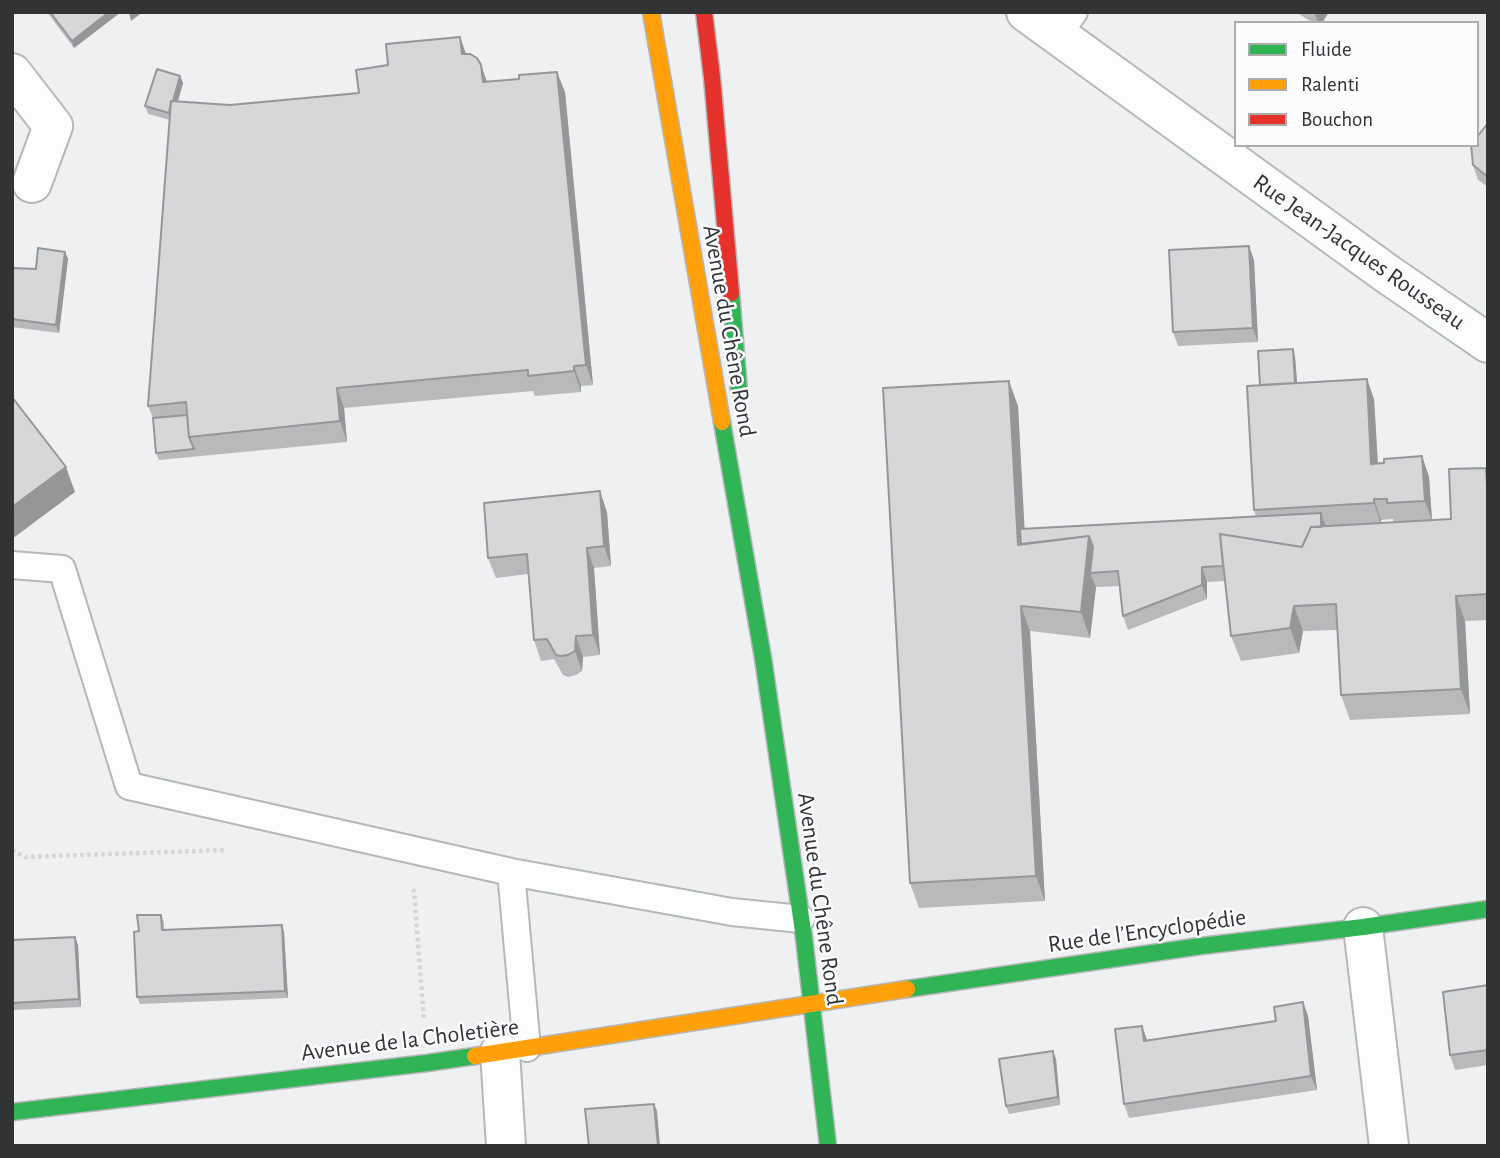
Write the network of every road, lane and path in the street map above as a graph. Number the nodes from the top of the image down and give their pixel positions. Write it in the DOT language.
graph roads {
  1 [pos="651,12"];
  2 [pos="704,12"];
  3 [pos="1026,12"];
  4 [pos="1065,24"];
  5 [pos="12,73"];
  6 [pos="32,183"];
  7 [pos="1488,343"];
  8 [pos="741,409"];
  9 [pos="747,478"];
  10 [pos="12,565"];
  11 [pos="763,658"];
  12 [pos="238,849"];
  13 [pos="12,850"];
  14 [pos="511,872"];
  15 [pos="400,887"];
  16 [pos="1488,909"];
  17 [pos="801,919"];
  18 [pos="1363,927"];
  19 [pos="812,1002"];
  20 [pos="514,1050"];
  21 [pos="428,1063"];
  22 [pos="12,1112"];
  23 [pos="506,1146"];
  24 [pos="828,1146"];
  25 [pos="1389,1146"];
  1 -- 11 [label="main road, Avenue du Chêne Rond"];
  2 -- 8 [label="main road, Avenue du Chêne Rond"];
  3 -- 4 [label="street, Rue Jean-Jacques Rousseau"];
  4 -- 7 [label="street, Rue Jean-Jacques Rousseau"];
  5 -- 6 [label="street"];
  9 -- 11 [label="main road, Avenue du Chêne Rond"];
  10 -- 14 [label="lane"];
  11 -- 17 [label="main road, Avenue du Chêne Rond"];
  12 -- 13 [label="path"];
  14 -- 17 [label="lane"];
  14 -- 20 [label="lane"];
  15 -- 21 [label="path"];
  16 -- 18 [label="main road, Rue de l’Encyclopédie"];
  17 -- 19 [label="main road, Avenue du Chêne Rond"];
  18 -- 19 [label="main road, Rue de l’Encyclopédie"];
  18 -- 25 [label="street"];
  19 -- 20 [label="main road, Avenue de la Choletière"];
  19 -- 24 [label="main road, Avenue du Chêne Rond"];
  20 -- 21 [label="main road, Avenue de la Choletière"];
  20 -- 23 [label="street"];
  21 -- 22 [label="main road, Avenue de la Choletière"];
}
